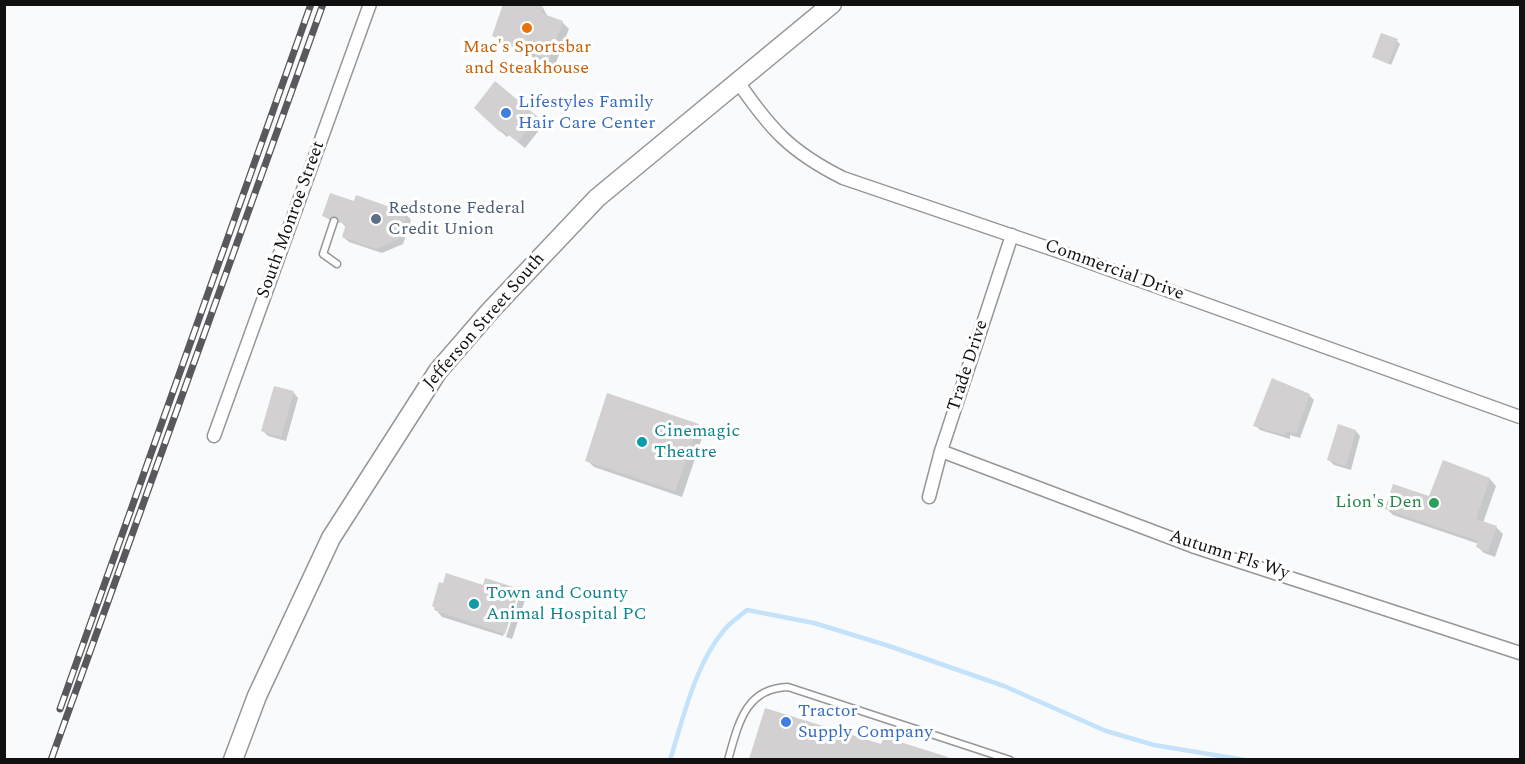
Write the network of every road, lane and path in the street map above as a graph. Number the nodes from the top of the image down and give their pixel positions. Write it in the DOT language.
graph roads {
  1 [pos="370,4"];
  2 [pos="832,4"];
  3 [pos="738,82"];
  4 [pos="334,221"];
  5 [pos="1012,235"];
  6 [pos="337,264"];
  7 [pos="1521,417"];
  8 [pos="213,436"];
  9 [pos="941,451"];
  10 [pos="929,497"];
  11 [pos="1521,653"];
  12 [pos="233,759"];
  13 [pos="728,759"];
  14 [pos="1010,759"];
  1 -- 8 [label="street, South Monroe Street"];
  2 -- 3 [label="street, Jefferson Street South"];
  3 -- 5 [label="street, Commercial Drive"];
  3 -- 12 [label="street, Jefferson Street South"];
  4 -- 6 [label="lane"];
  5 -- 7 [label="street, Commercial Drive"];
  5 -- 9 [label="street, Trade Drive"];
  9 -- 10 [label="street, Trade Drive"];
  9 -- 11 [label="street, Autumn Fls Wy"];
  13 -- 14 [label="lane"];
}
